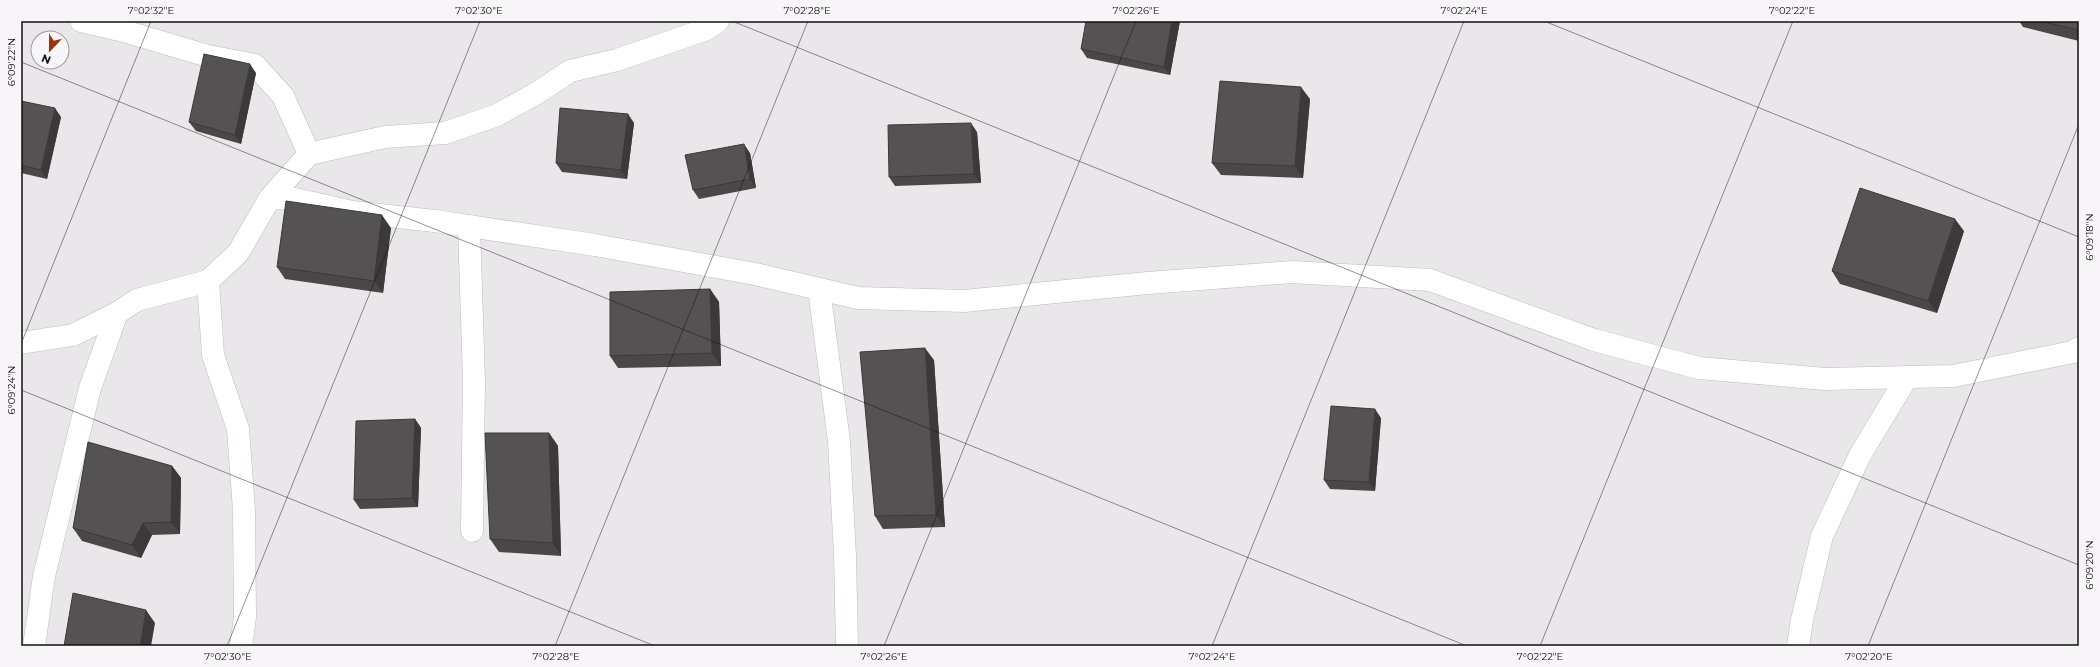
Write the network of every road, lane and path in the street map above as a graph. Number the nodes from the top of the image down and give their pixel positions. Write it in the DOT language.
graph roads {
  1 [pos="81,21"];
  2 [pos="718,21"];
  3 [pos="309,154"];
  4 [pos="270,198"];
  5 [pos="469,226"];
  6 [pos="208,281"];
  7 [pos="819,289"];
  8 [pos="117,313"];
  9 [pos="21,343"];
  10 [pos="2079,348"];
  11 [pos="1907,377"];
  12 [pos="472,531"];
  13 [pos="34,646"];
  14 [pos="241,646"];
  15 [pos="847,646"];
  16 [pos="1798,646"];
  1 -- 3 [label="street"];
  2 -- 3 [label="street"];
  3 -- 4 [label="street"];
  4 -- 5 [label="street"];
  4 -- 6 [label="street"];
  5 -- 7 [label="street"];
  5 -- 12 [label="street"];
  6 -- 8 [label="street"];
  6 -- 14 [label="street"];
  7 -- 11 [label="street"];
  7 -- 15 [label="street"];
  8 -- 9 [label="street"];
  8 -- 13 [label="street"];
  10 -- 11 [label="street"];
  11 -- 16 [label="street"];
}
